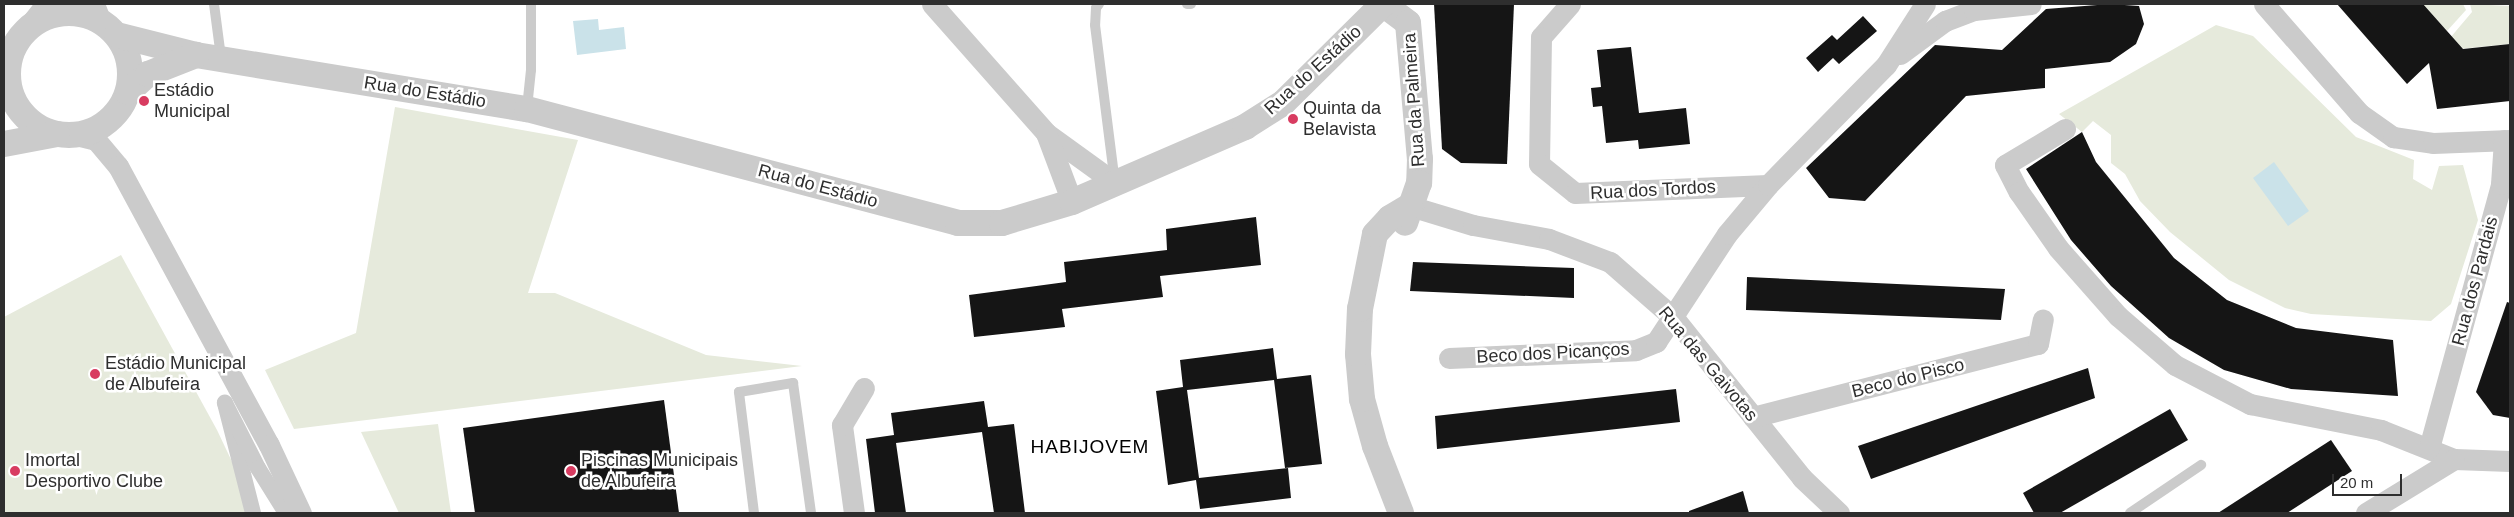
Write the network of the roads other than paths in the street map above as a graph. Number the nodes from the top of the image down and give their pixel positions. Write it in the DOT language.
graph roads {
  1 [pos="46,4"];
  2 [pos="214,4"];
  3 [pos="531,4"];
  4 [pos="932,4"];
  5 [pos="1099,4"];
  6 [pos="1383,4"];
  7 [pos="1570,4"];
  8 [pos="1925,4"];
  9 [pos="2031,4"];
  10 [pos="2264,4"];
  11 [pos="2006,5"];
  12 [pos="104,20"];
  13 [pos="28,27"];
  14 [pos="196,56"];
  15 [pos="222,59"];
  16 [pos="1886,64"];
  17 [pos="6,69"];
  18 [pos="128,92"];
  19 [pos="527,109"];
  20 [pos="2065,129"];
  21 [pos="1046,133"];
  22 [pos="68,134"];
  23 [pos="2507,140"];
  24 [pos="4,144"];
  25 [pos="1115,183"];
  26 [pos="1768,185"];
  27 [pos="1072,202"];
  28 [pos="1410,206"];
  29 [pos="1674,318"];
  30 [pos="2043,319"];
  31 [pos="1448,358"];
  32 [pos="864,388"];
  33 [pos="1753,417"];
  34 [pos="2429,448"];
  35 [pos="2454,459"];
  36 [pos="2510,461"];
  37 [pos="2201,465"];
  38 [pos="253,513"];
  39 [pos="286,513"];
  40 [pos="302,513"];
  41 [pos="754,513"];
  42 [pos="811,513"];
  43 [pos="854,513"];
  44 [pos="1402,513"];
  45 [pos="1839,513"];
  46 [pos="2130,513"];
  47 [pos="2366,513"];
  1 -- 13 [label="street"];
  2 -- 15 [label="lane"];
  3 -- 19 [label="lane"];
  4 -- 21 [label="street"];
  5 -- 25 [label="lane"];
  6 -- 25 [label="street, Rua do Estádio"];
  6 -- 28 [label="street, Rua da Palmeira"];
  7 -- 26 [label="street, Rua dos Tordos"];
  8 -- 16 [label="street"];
  9 -- 11 [label="street"];
  10 -- 23 [label="street, Rua dos Pardais"];
  11 -- 16 [label="street"];
  12 -- 13 [label="street, Rua do Estádio"];
  12 -- 14 [label="street, Rua do Estádio"];
  12 -- 18 [label="street, Rua do Estádio"];
  13 -- 17 [label="street, Rua do Estádio"];
  14 -- 15 [label="street, Rua do Estádio"];
  14 -- 18 [label="street, Rua do Estádio"];
  15 -- 19 [label="street, Rua do Estádio"];
  16 -- 26 [label="street"];
  17 -- 22 [label="street, Rua do Estádio"];
  18 -- 22 [label="street, Rua do Estádio"];
  19 -- 27 [label="street, Rua do Estádio"];
  20 -- 34 [label="street"];
  21 -- 25 [label="street"];
  21 -- 27 [label="street"];
  22 -- 24 [label="street"];
  22 -- 40 [label="street, Rua do Estádio"];
  23 -- 34 [label="street, Rua dos Pardais"];
  25 -- 27 [label="street, Rua do Estádio"];
  26 -- 29 [label="street"];
  28 -- 29 [label="street, Rua das Gaivotas"];
  28 -- 44 [label="street, Rua da Palmeira"];
  29 -- 31 [label="street, Beco dos Picanços"];
  29 -- 33 [label="street, Rua das Gaivotas"];
  30 -- 33 [label="street, Beco do Pisco"];
  32 -- 43 [label="street"];
  33 -- 45 [label="street, Rua das Gaivotas"];
  34 -- 35 [label="street"];
  35 -- 36 [label="street"];
  35 -- 47 [label="street"];
  37 -- 46 [label="lane"];
  38 -- 39 [label="street"];
  41 -- 42 [label="lane"];
}
